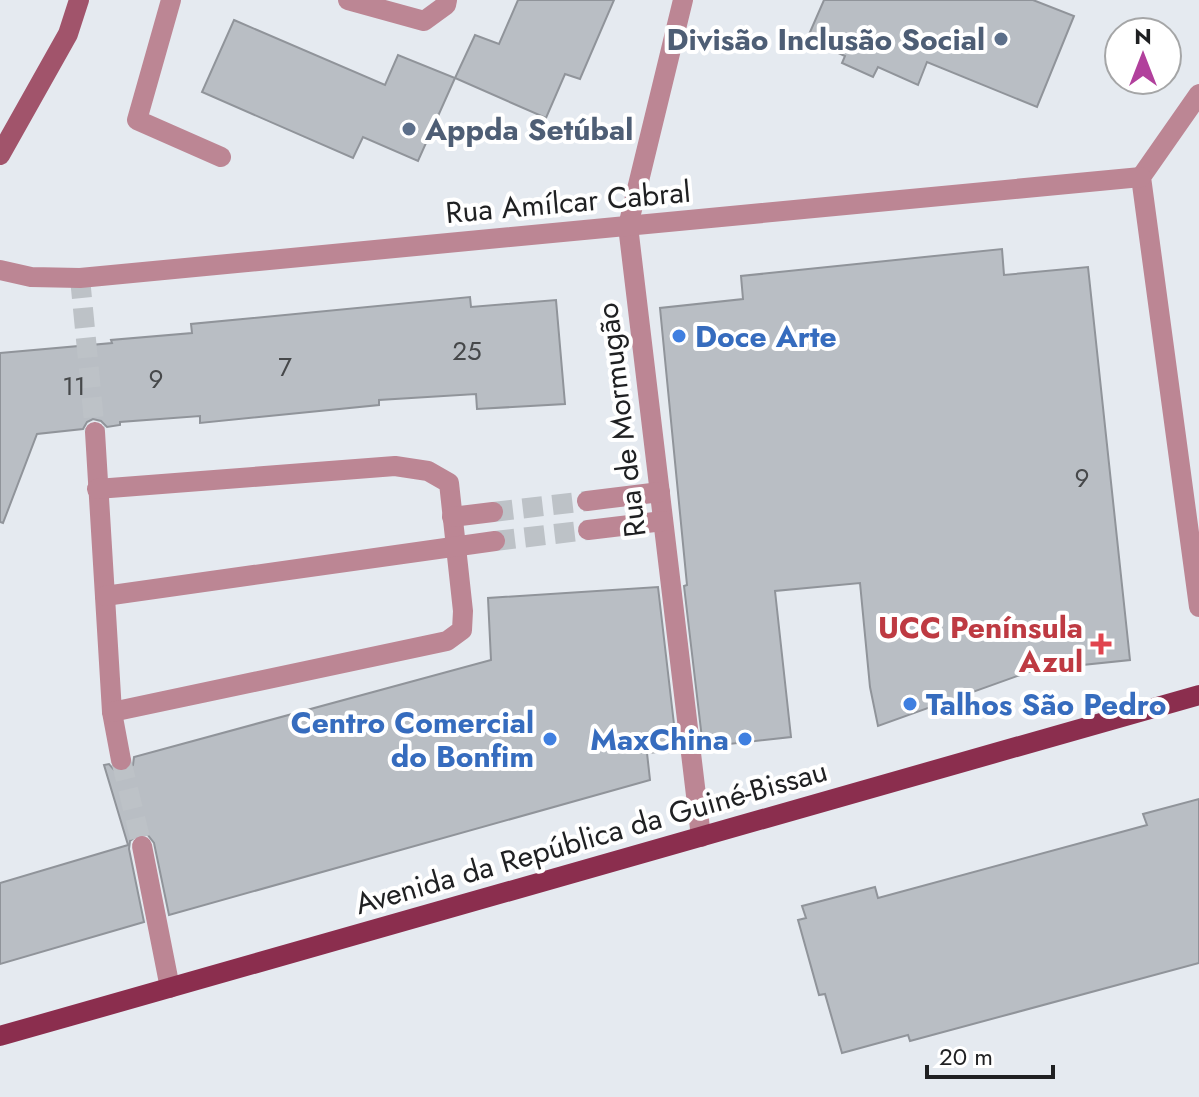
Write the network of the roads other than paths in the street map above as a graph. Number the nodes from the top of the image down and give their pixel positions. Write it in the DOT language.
graph roads {
  1 [pos="79,0"];
  2 [pos="171,0"];
  3 [pos="348,0"];
  4 [pos="447,0"];
  5 [pos="683,0"];
  6 [pos="1199,94"];
  7 [pos="0,155"];
  8 [pos="221,157"];
  9 [pos="1141,177"];
  10 [pos="628,226"];
  11 [pos="0,270"];
  12 [pos="95,432"];
  13 [pos="97,489"];
  14 [pos="660,492"];
  15 [pos="587,501"];
  16 [pos="493,512"];
  17 [pos="452,517"];
  18 [pos="663,521"];
  19 [pos="588,530"];
  20 [pos="495,541"];
  21 [pos="455,546"];
  22 [pos="105,596"];
  23 [pos="1199,607"];
  24 [pos="1199,695"];
  25 [pos="112,712"];
  26 [pos="121,760"];
  27 [pos="701,837"];
  28 [pos="142,846"];
  29 [pos="170,988"];
  30 [pos="0,1036"];
  1 -- 7 [label="main road"];
  2 -- 8 [label="street"];
  3 -- 4 [label="street"];
  5 -- 10 [label="street, Rua de Mormugão"];
  6 -- 9 [label="street"];
  9 -- 10 [label="street, Rua Amílcar Cabral"];
  9 -- 23 [label="street"];
  10 -- 11 [label="street, Rua Amílcar Cabral"];
  10 -- 14 [label="street, Rua de Mormugão"];
  12 -- 13 [label="street"];
  13 -- 17 [label="street"];
  13 -- 22 [label="street"];
  14 -- 15 [label="street"];
  14 -- 18 [label="street, Rua de Mormugão"];
  16 -- 17 [label="street"];
  17 -- 21 [label="street"];
  18 -- 19 [label="street"];
  18 -- 27 [label="street, Rua de Mormugão"];
  20 -- 21 [label="street"];
  21 -- 22 [label="street"];
  21 -- 25 [label="street"];
  22 -- 25 [label="street"];
  24 -- 27 [label="main road, Avenida da República da Guiné-Bissau"];
  25 -- 26 [label="street"];
  27 -- 29 [label="main road, Avenida da República da Guiné-Bissau"];
  28 -- 29 [label="street"];
  29 -- 30 [label="main road, Avenida da República da Guiné-Bissau"];
}
